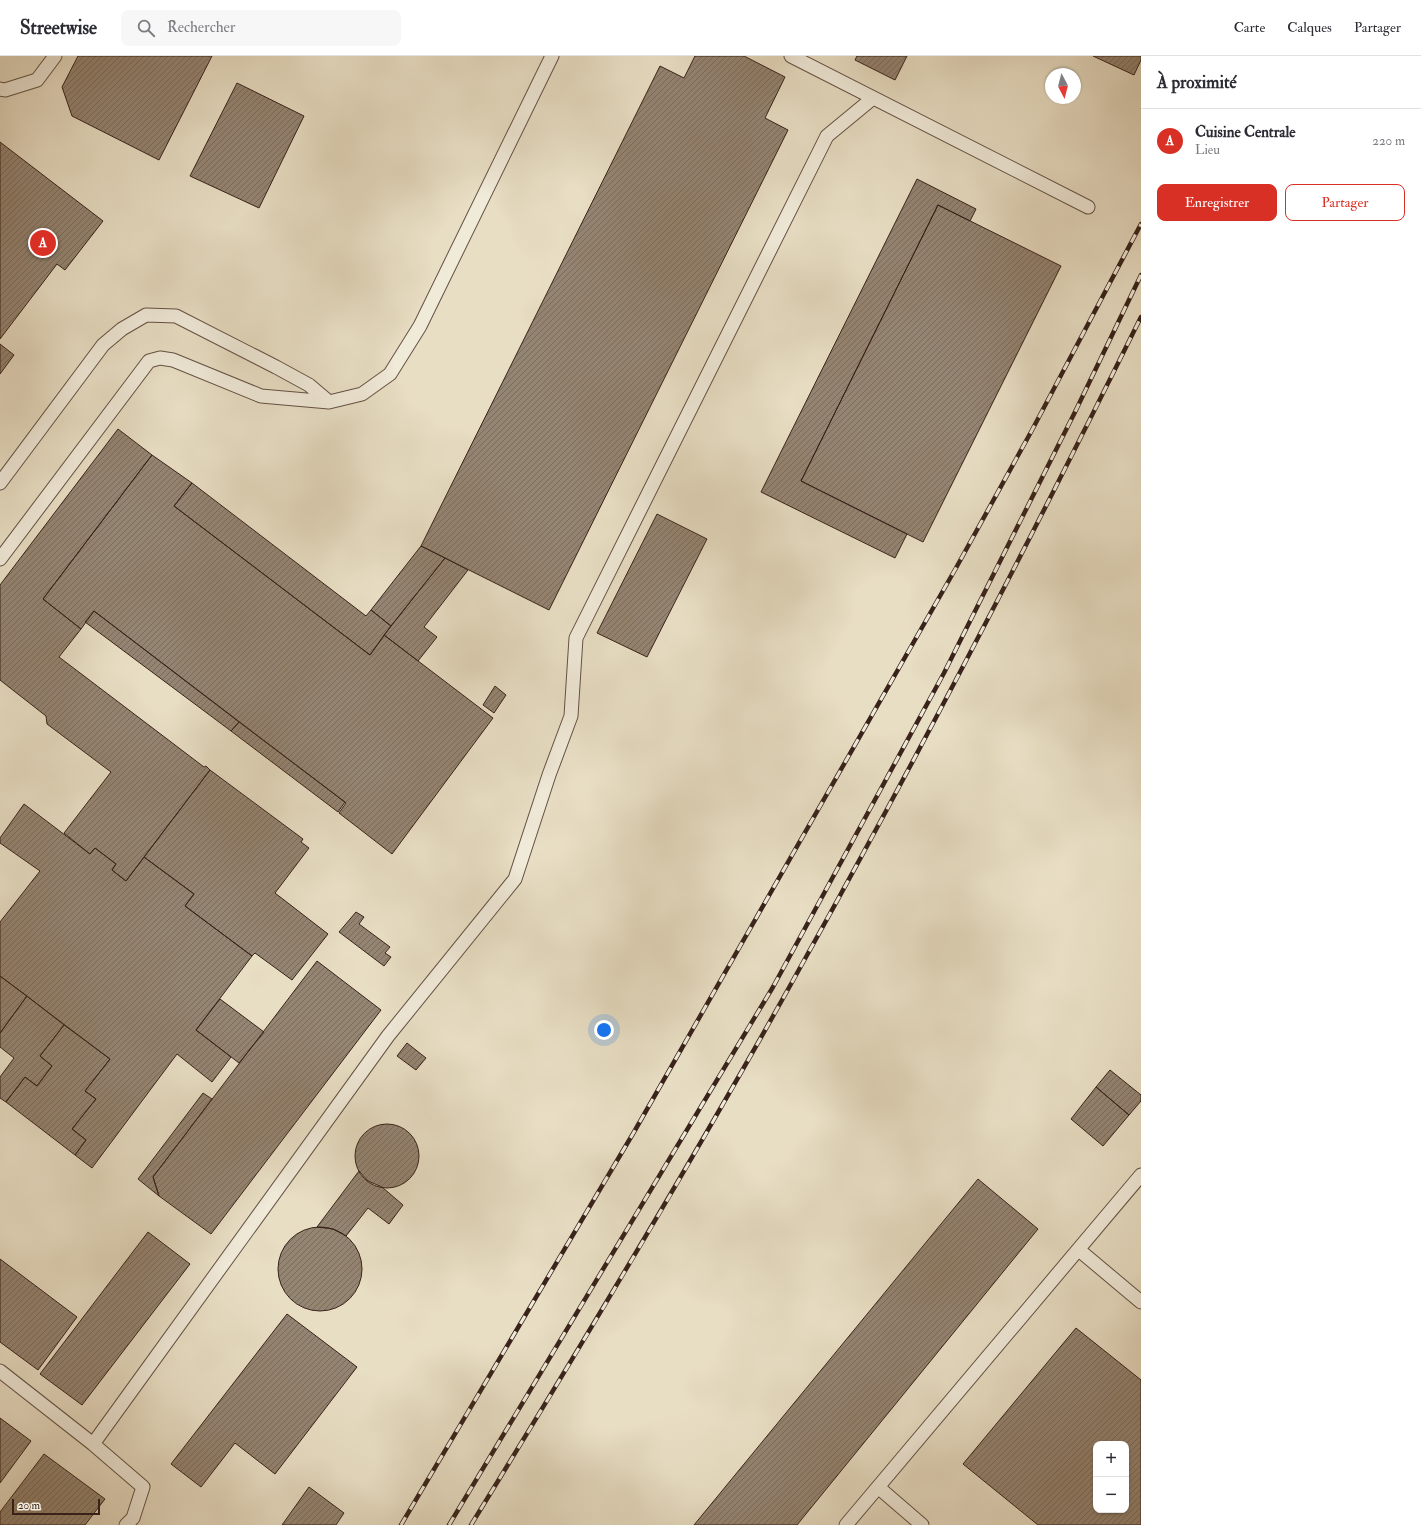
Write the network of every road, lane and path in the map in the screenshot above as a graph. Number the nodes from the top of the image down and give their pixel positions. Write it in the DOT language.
graph roads {
  1 [pos="55,56"];
  2 [pos="552,56"];
  3 [pos="791,56"];
  4 [pos="0,89"];
  5 [pos="873,98"];
  6 [pos="1088,208"];
  7 [pos="329,402"];
  8 [pos="0,483"];
  9 [pos="0,559"];
  10 [pos="1141,1176"];
  11 [pos="1079,1250"];
  12 [pos="1141,1302"];
  13 [pos="0,1370"];
  14 [pos="93,1444"];
  15 [pos="878,1487"];
  16 [pos="126,1525"];
  17 [pos="846,1525"];
  18 [pos="922,1525"];
  1 -- 4 [label="lane"];
  2 -- 7 [label="lane"];
  3 -- 5 [label="lane"];
  5 -- 6 [label="lane"];
  5 -- 14 [label="lane"];
  7 -- 8 [label="lane"];
  7 -- 9 [label="lane"];
  10 -- 11 [label="lane"];
  11 -- 12 [label="lane"];
  11 -- 15 [label="lane"];
  13 -- 14 [label="lane"];
  14 -- 16 [label="lane"];
  15 -- 17 [label="lane"];
  15 -- 18 [label="lane"];
}
